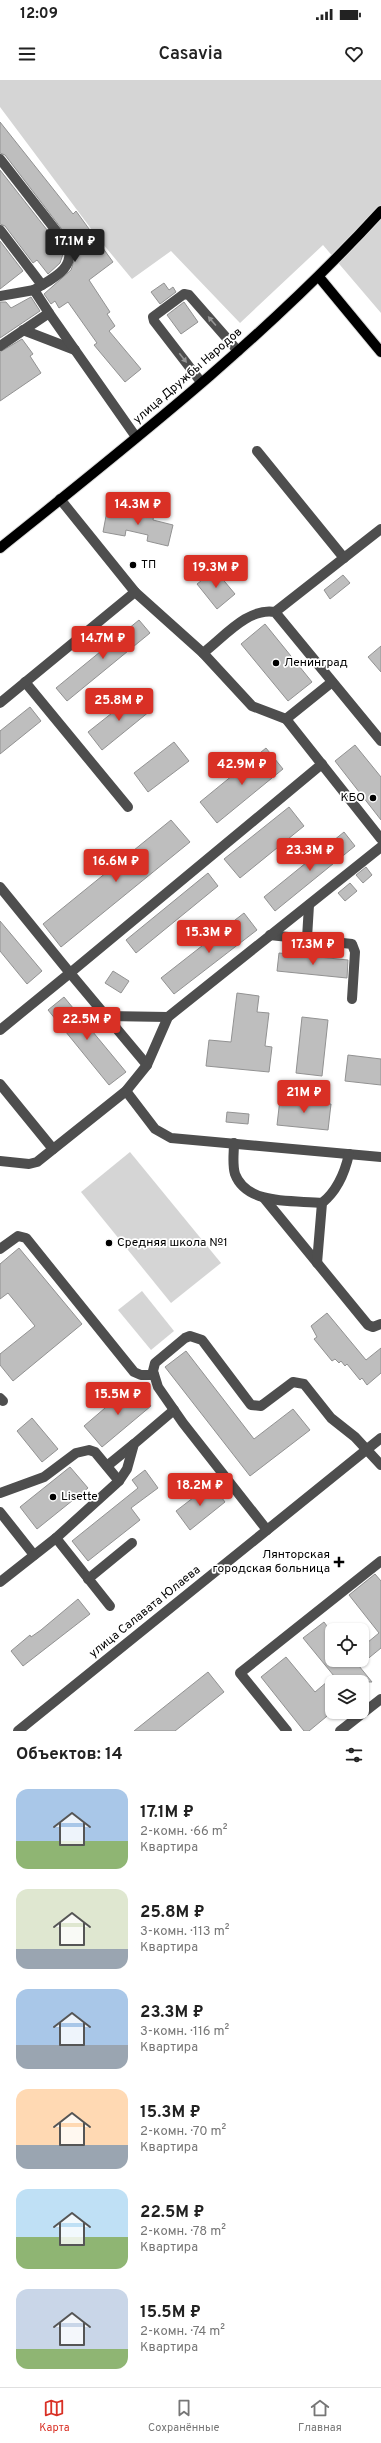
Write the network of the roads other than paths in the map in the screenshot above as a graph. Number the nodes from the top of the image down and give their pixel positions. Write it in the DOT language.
graph roads {
  1 [pos="0,159"];
  2 [pos="381,211"];
  3 [pos="0,230"];
  4 [pos="319,277"];
  5 [pos="38,287"];
  6 [pos="0,296"];
  7 [pos="49,313"];
  8 [pos="23,330"];
  9 [pos="0,346"];
  10 [pos="75,350"];
  11 [pos="238,351"];
  12 [pos="381,352"];
  13 [pos="201,382"];
  14 [pos="136,437"];
  15 [pos="257,451"];
  16 [pos="60,499"];
  17 [pos="381,528"];
  18 [pos="0,548"];
  19 [pos="344,558"];
  20 [pos="135,592"];
  21 [pos="275,612"];
  22 [pos="203,653"];
  23 [pos="25,682"];
  24 [pos="332,682"];
  25 [pos="0,703"];
  26 [pos="286,719"];
  27 [pos="381,741"];
  28 [pos="322,764"];
  29 [pos="128,807"];
  30 [pos="381,839"];
  31 [pos="381,847"];
  32 [pos="0,888"];
  33 [pos="309,905"];
  34 [pos="270,935"];
  35 [pos="307,938"];
  36 [pos="70,973"];
  37 [pos="352,998"];
  38 [pos="106,1016"];
  39 [pos="168,1017"];
  40 [pos="0,1030"];
  41 [pos="147,1065"];
  42 [pos="0,1084"];
  43 [pos="126,1091"];
  44 [pos="234,1143"];
  45 [pos="53,1149"];
  46 [pos="349,1154"];
  47 [pos="381,1157"];
  48 [pos="0,1161"];
  49 [pos="264,1198"];
  50 [pos="322,1203"];
  51 [pos="0,1249"];
  52 [pos="317,1263"];
  53 [pos="381,1324"];
  54 [pos="154,1375"];
  55 [pos="174,1410"];
  56 [pos="381,1438"];
  57 [pos="134,1444"];
  58 [pos="367,1448"];
  59 [pos="381,1465"];
  60 [pos="107,1466"];
  61 [pos="119,1481"];
  62 [pos="0,1493"];
  63 [pos="0,1512"];
  64 [pos="267,1530"];
  65 [pos="56,1538"];
  66 [pos="132,1543"];
  67 [pos="34,1555"];
  68 [pos="381,1561"];
  69 [pos="88,1578"];
  70 [pos="0,1582"];
  71 [pos="110,1606"];
  72 [pos="381,1699"];
  73 [pos="18,1731"];
  74 [pos="287,1731"];
  75 [pos="340,1731"];
  1 -- 5 [label="street"];
  2 -- 4 [label="main road, улица Дружбы Народов"];
  3 -- 5 [label="street"];
  4 -- 11 [label="main road, улица Дружбы Народов"];
  4 -- 12 [label="main road"];
  5 -- 6 [label="street"];
  5 -- 7 [label="street"];
  7 -- 8 [label="street"];
  7 -- 10 [label="street"];
  8 -- 9 [label="street"];
  8 -- 10 [label="street"];
  10 -- 14 [label="street"];
  11 -- 13 [label="main road, улица Дружбы Народов"];
  11 -- 13 [label="street, one-way"];
  13 -- 14 [label="main road, улица Дружбы Народов"];
  14 -- 16 [label="main road, улица Дружбы Народов"];
  15 -- 19 [label="street"];
  16 -- 18 [label="main road, улица Дружбы Народов"];
  16 -- 20 [label="street"];
  17 -- 19 [label="street"];
  19 -- 21 [label="street"];
  20 -- 22 [label="street"];
  20 -- 23 [label="street"];
  21 -- 22 [label="street"];
  21 -- 24 [label="street"];
  22 -- 26 [label="street"];
  23 -- 25 [label="street"];
  23 -- 29 [label="street"];
  24 -- 26 [label="street"];
  24 -- 27 [label="street"];
  26 -- 28 [label="street"];
  28 -- 30 [label="street"];
  28 -- 36 [label="street"];
  31 -- 33 [label="street"];
  32 -- 36 [label="street"];
  33 -- 34 [label="street"];
  33 -- 35 [label="street"];
  34 -- 35 [label="street"];
  34 -- 39 [label="street"];
  35 -- 37 [label="street"];
  36 -- 38 [label="street"];
  36 -- 40 [label="street"];
  38 -- 39 [label="street"];
  38 -- 41 [label="street"];
  39 -- 41 [label="street"];
  41 -- 43 [label="street"];
  42 -- 45 [label="street"];
  43 -- 44 [label="street"];
  43 -- 45 [label="street"];
  44 -- 46 [label="street"];
  44 -- 49 [label="street"];
  45 -- 48 [label="street"];
  46 -- 47 [label="street"];
  46 -- 50 [label="street"];
  49 -- 50 [label="street"];
  49 -- 52 [label="street"];
  50 -- 52 [label="street"];
  51 -- 54 [label="street"];
  52 -- 53 [label="street"];
  54 -- 55 [label="street"];
  54 -- 58 [label="street"];
  55 -- 57 [label="street"];
  55 -- 64 [label="street"];
  56 -- 58 [label="street, улица Салавата Юлаева"];
  57 -- 60 [label="street"];
  57 -- 61 [label="street"];
  58 -- 59 [label="street"];
  58 -- 64 [label="street, улица Салавата Юлаева"];
  60 -- 61 [label="street"];
  60 -- 62 [label="street"];
  61 -- 65 [label="street"];
  63 -- 67 [label="street"];
  64 -- 73 [label="street, улица Салавата Юлаева"];
  65 -- 67 [label="street"];
  65 -- 69 [label="street"];
  66 -- 69 [label="street"];
  67 -- 70 [label="street"];
  68 -- 74 [label="street"];
  69 -- 71 [label="street"];
  72 -- 75 [label="street"];
}
